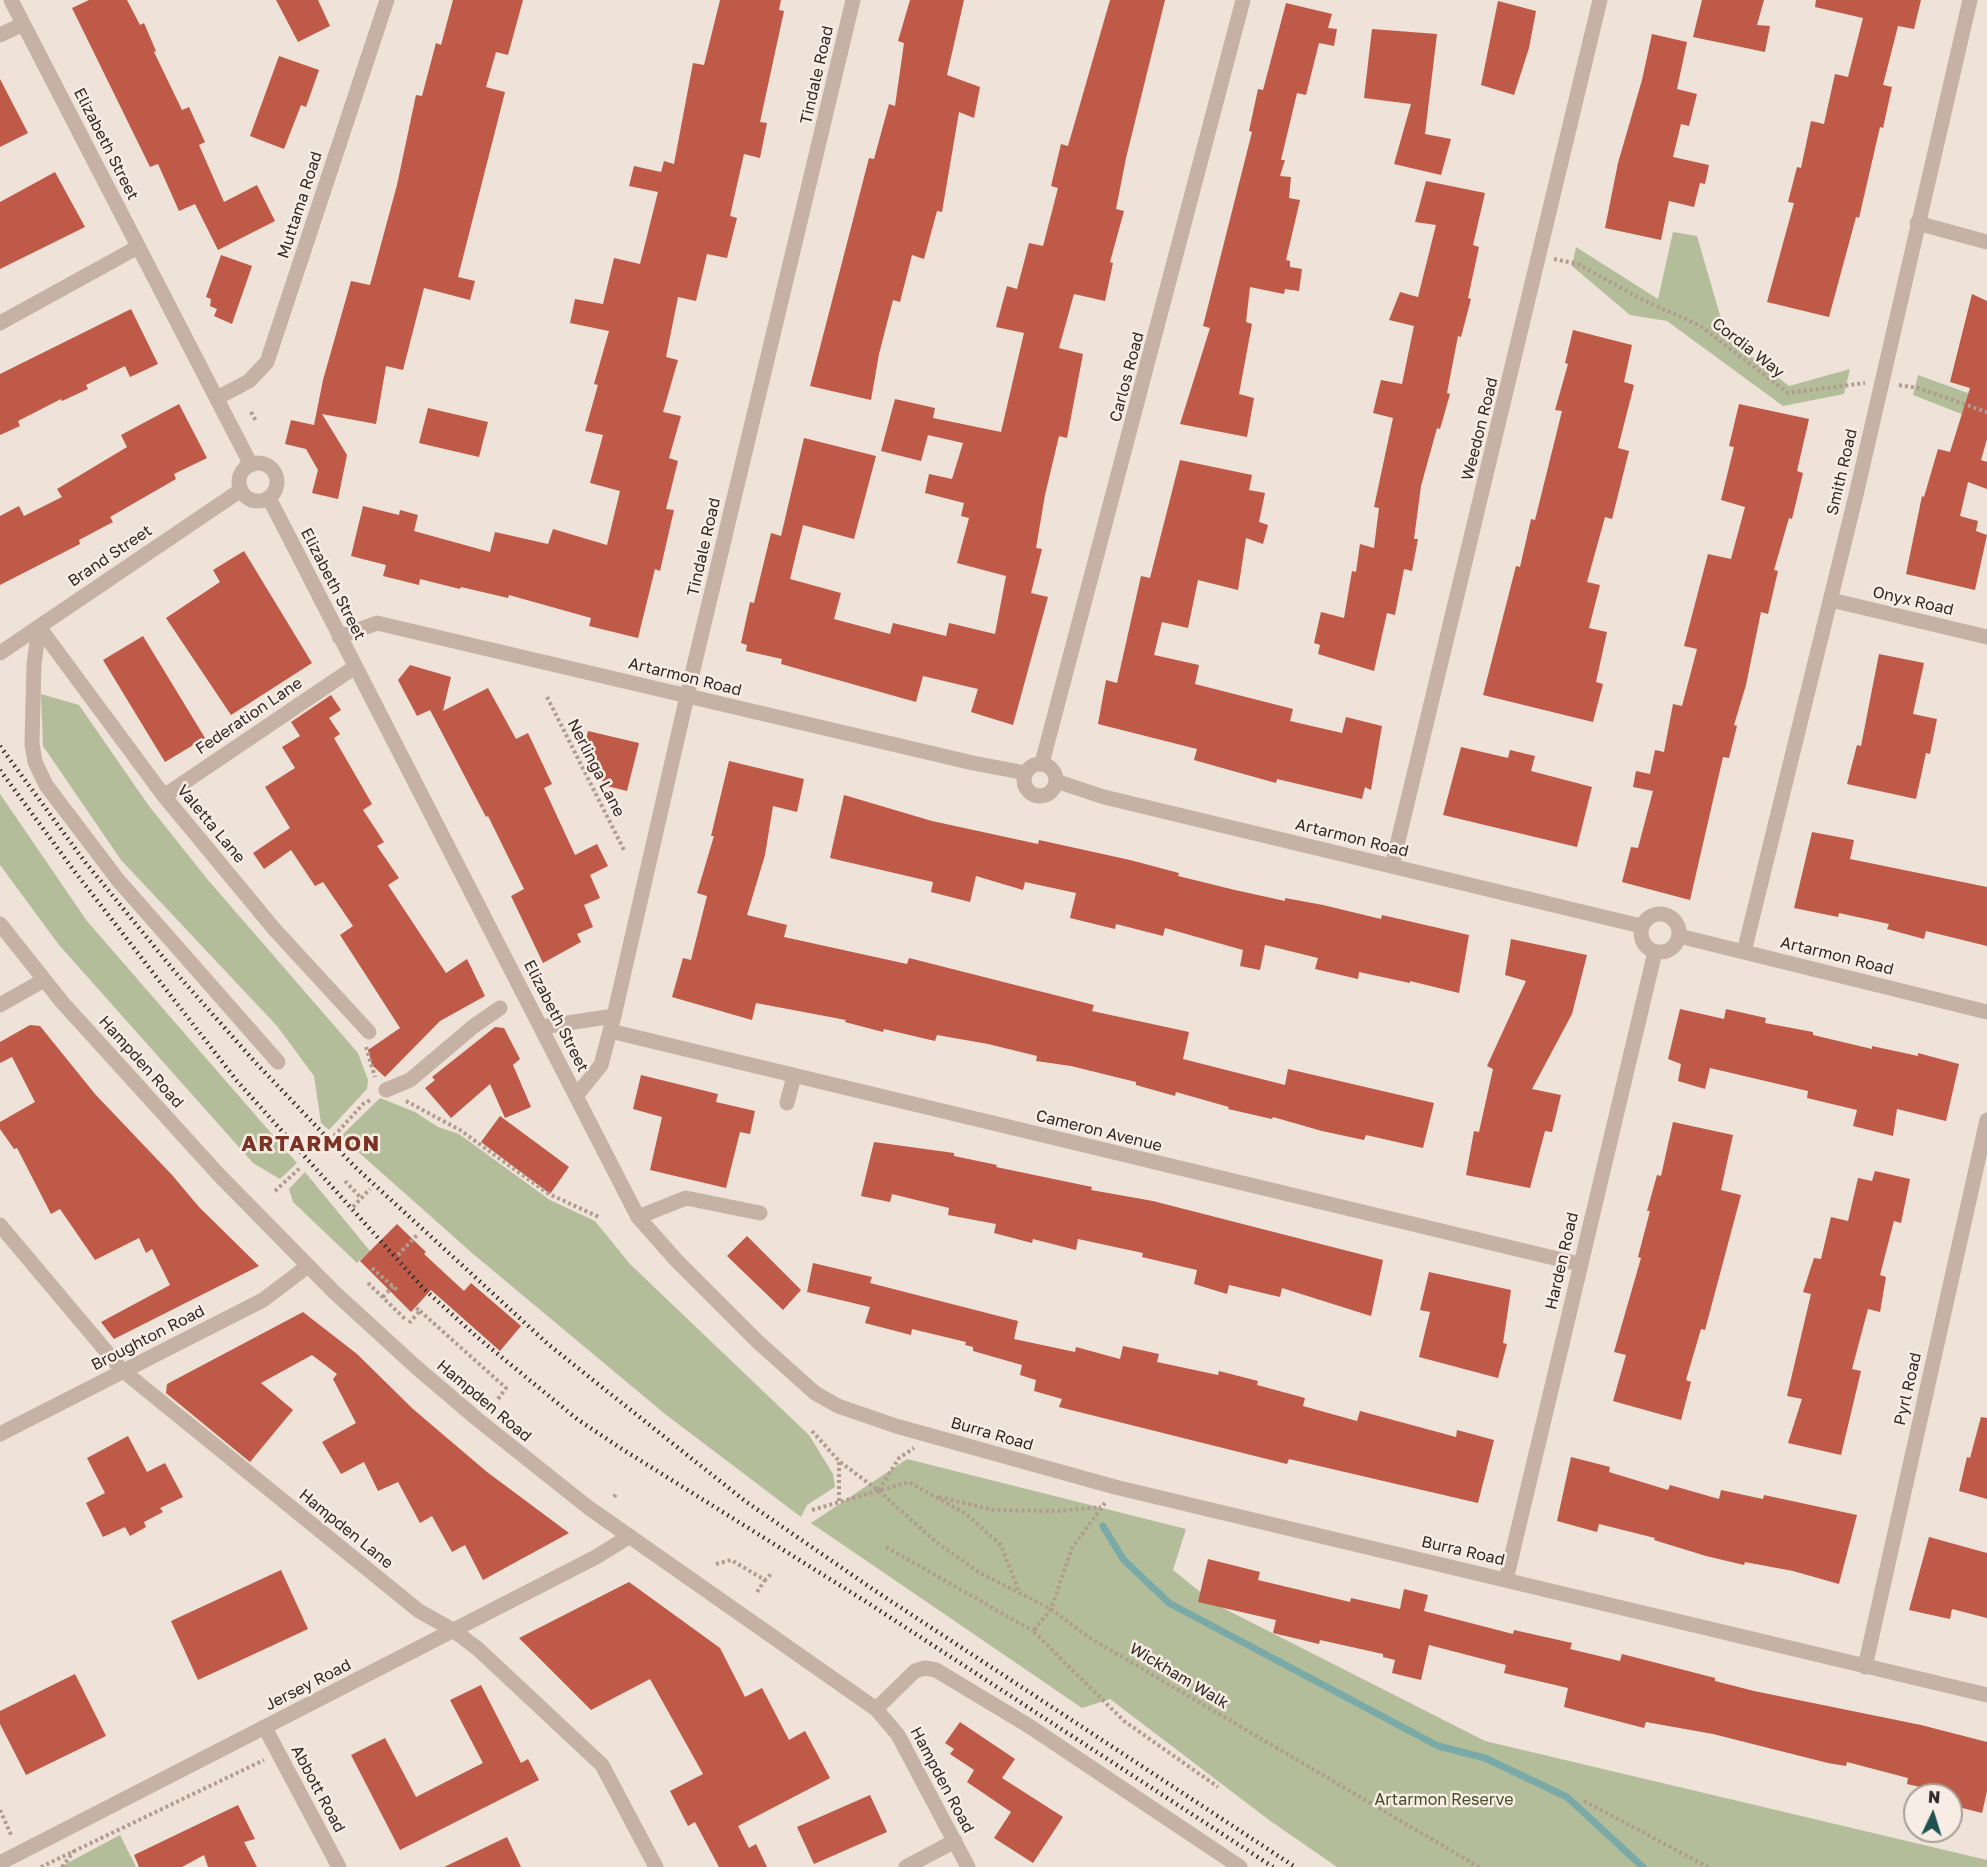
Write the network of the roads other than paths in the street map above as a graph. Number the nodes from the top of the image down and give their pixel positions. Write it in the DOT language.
graph roads {
  1 [pos="11,0"];
  2 [pos="387,0"];
  3 [pos="854,0"];
  4 [pos="1243,0"];
  5 [pos="1599,0"];
  6 [pos="1970,0"];
  7 [pos="23,24"];
  8 [pos="0,35"];
  9 [pos="1917,222"];
  10 [pos="1987,242"];
  11 [pos="138,247"];
  12 [pos="0,323"];
  13 [pos="217,398"];
  14 [pos="251,465"];
  15 [pos="241,490"];
  16 [pos="269,498"];
  17 [pos="1831,600"];
  18 [pos="39,627"];
  19 [pos="339,637"];
  20 [pos="1987,637"];
  21 [pos="0,653"];
  22 [pos="355,667"];
  23 [pos="687,696"];
  24 [pos="1042,763"];
  25 [pos="1026,773"];
  26 [pos="1056,781"];
  27 [pos="164,796"];
  28 [pos="1392,866"];
  29 [pos="0,924"];
  30 [pos="1641,926"];
  31 [pos="1679,936"];
  32 [pos="1744,951"];
  33 [pos="1655,952"];
  34 [pos="44,980"];
  35 [pos="0,1005"];
  36 [pos="500,1008"];
  37 [pos="1987,1012"];
  38 [pos="614,1016"];
  39 [pos="541,1027"];
  40 [pos="369,1032"];
  41 [pos="610,1032"];
  42 [pos="278,1062"];
  43 [pos="794,1076"];
  44 [pos="387,1090"];
  45 [pos="576,1096"];
  46 [pos="788,1104"];
  47 [pos="1987,1120"];
  48 [pos="760,1213"];
  49 [pos="638,1217"];
  50 [pos="0,1225"];
  51 [pos="1579,1264"];
  52 [pos="308,1266"];
  53 [pos="122,1370"];
  54 [pos="0,1434"];
  55 [pos="932,1436"];
  56 [pos="630,1536"];
  57 [pos="1506,1580"];
  58 [pos="453,1630"];
  59 [pos="1865,1667"];
  60 [pos="1987,1695"];
  61 [pos="876,1709"];
  62 [pos="265,1728"];
  63 [pos="955,1841"];
  64 [pos="0,1863"];
  65 [pos="339,1867"];
  66 [pos="656,1867"];
  67 [pos="906,1867"];
  68 [pos="968,1867"];
  69 [pos="1240,1867"];
  1 -- 7 [label="street, Elizabeth Street"];
  2 -- 13 [label="street, Muttama Road"];
  3 -- 23 [label="street, Tindale Road"];
  4 -- 24 [label="street, Carlos Road"];
  5 -- 28 [label="street, Weedon Road"];
  6 -- 9 [label="street, Smith Road"];
  7 -- 8 [label="street"];
  7 -- 11 [label="street, Elizabeth Street"];
  9 -- 10 [label="street"];
  9 -- 17 [label="street, Smith Road"];
  11 -- 12 [label="street"];
  11 -- 13 [label="street, Elizabeth Street"];
  13 -- 14 [label="street, Elizabeth Street"];
  14 -- 15 [label="street"];
  14 -- 16 [label="street"];
  15 -- 16 [label="street"];
  15 -- 18 [label="street, Brand Street"];
  16 -- 19 [label="street, Elizabeth Street"];
  17 -- 20 [label="street, Onyx Road"];
  17 -- 32 [label="street, Smith Road"];
  18 -- 21 [label="street, Brand Street"];
  18 -- 27 [label="street, Valetta Lane"];
  18 -- 42 [label="street"];
  19 -- 22 [label="street, Elizabeth Street"];
  19 -- 23 [label="street, Artarmon Road"];
  22 -- 27 [label="street, Federation Lane"];
  22 -- 39 [label="street, Elizabeth Street"];
  23 -- 25 [label="street, Artarmon Road"];
  23 -- 38 [label="street, Tindale Road"];
  24 -- 25 [label="street"];
  24 -- 26 [label="street"];
  25 -- 26 [label="street"];
  26 -- 28 [label="street, Artarmon Road"];
  27 -- 40 [label="street, Valetta Lane"];
  28 -- 30 [label="street, Artarmon Road"];
  29 -- 34 [label="street, Hampden Road"];
  30 -- 31 [label="street"];
  30 -- 33 [label="street"];
  31 -- 32 [label="street, Artarmon Road"];
  31 -- 33 [label="street"];
  32 -- 37 [label="street, Artarmon Road"];
  33 -- 51 [label="street, Harden Road"];
  34 -- 35 [label="street"];
  34 -- 52 [label="street, Hampden Road"];
  36 -- 44 [label="street"];
  38 -- 39 [label="street"];
  38 -- 41 [label="street, Tindale Road"];
  39 -- 45 [label="street, Elizabeth Street"];
  41 -- 43 [label="street, Cameron Avenue"];
  41 -- 45 [label="street, Tindale Road"];
  43 -- 46 [label="street"];
  43 -- 51 [label="street, Cameron Avenue"];
  45 -- 49 [label="street, Elizabeth Street"];
  47 -- 59 [label="street, Pyrl Road"];
  48 -- 49 [label="street"];
  49 -- 55 [label="street, Elizabeth Street"];
  50 -- 53 [label="street, Hampden Lane"];
  51 -- 57 [label="street, Harden Road"];
  52 -- 53 [label="street, Broughton Road"];
  52 -- 56 [label="street, Hampden Road"];
  53 -- 54 [label="street, Broughton Road"];
  53 -- 58 [label="street, Hampden Lane"];
  55 -- 57 [label="street, Burra Road"];
  56 -- 58 [label="street, Jersey Road"];
  56 -- 61 [label="street, Hampden Road"];
  57 -- 59 [label="street, Burra Road"];
  58 -- 62 [label="street, Jersey Road"];
  58 -- 66 [label="street, Hampden Lane"];
  59 -- 60 [label="street, Burra Road"];
  61 -- 63 [label="street, Hampden Road"];
  61 -- 69 [label="street"];
  62 -- 64 [label="street, Jersey Road"];
  62 -- 65 [label="street, Abbott Road"];
  63 -- 67 [label="street"];
  63 -- 68 [label="street, Hampden Road"];
}
